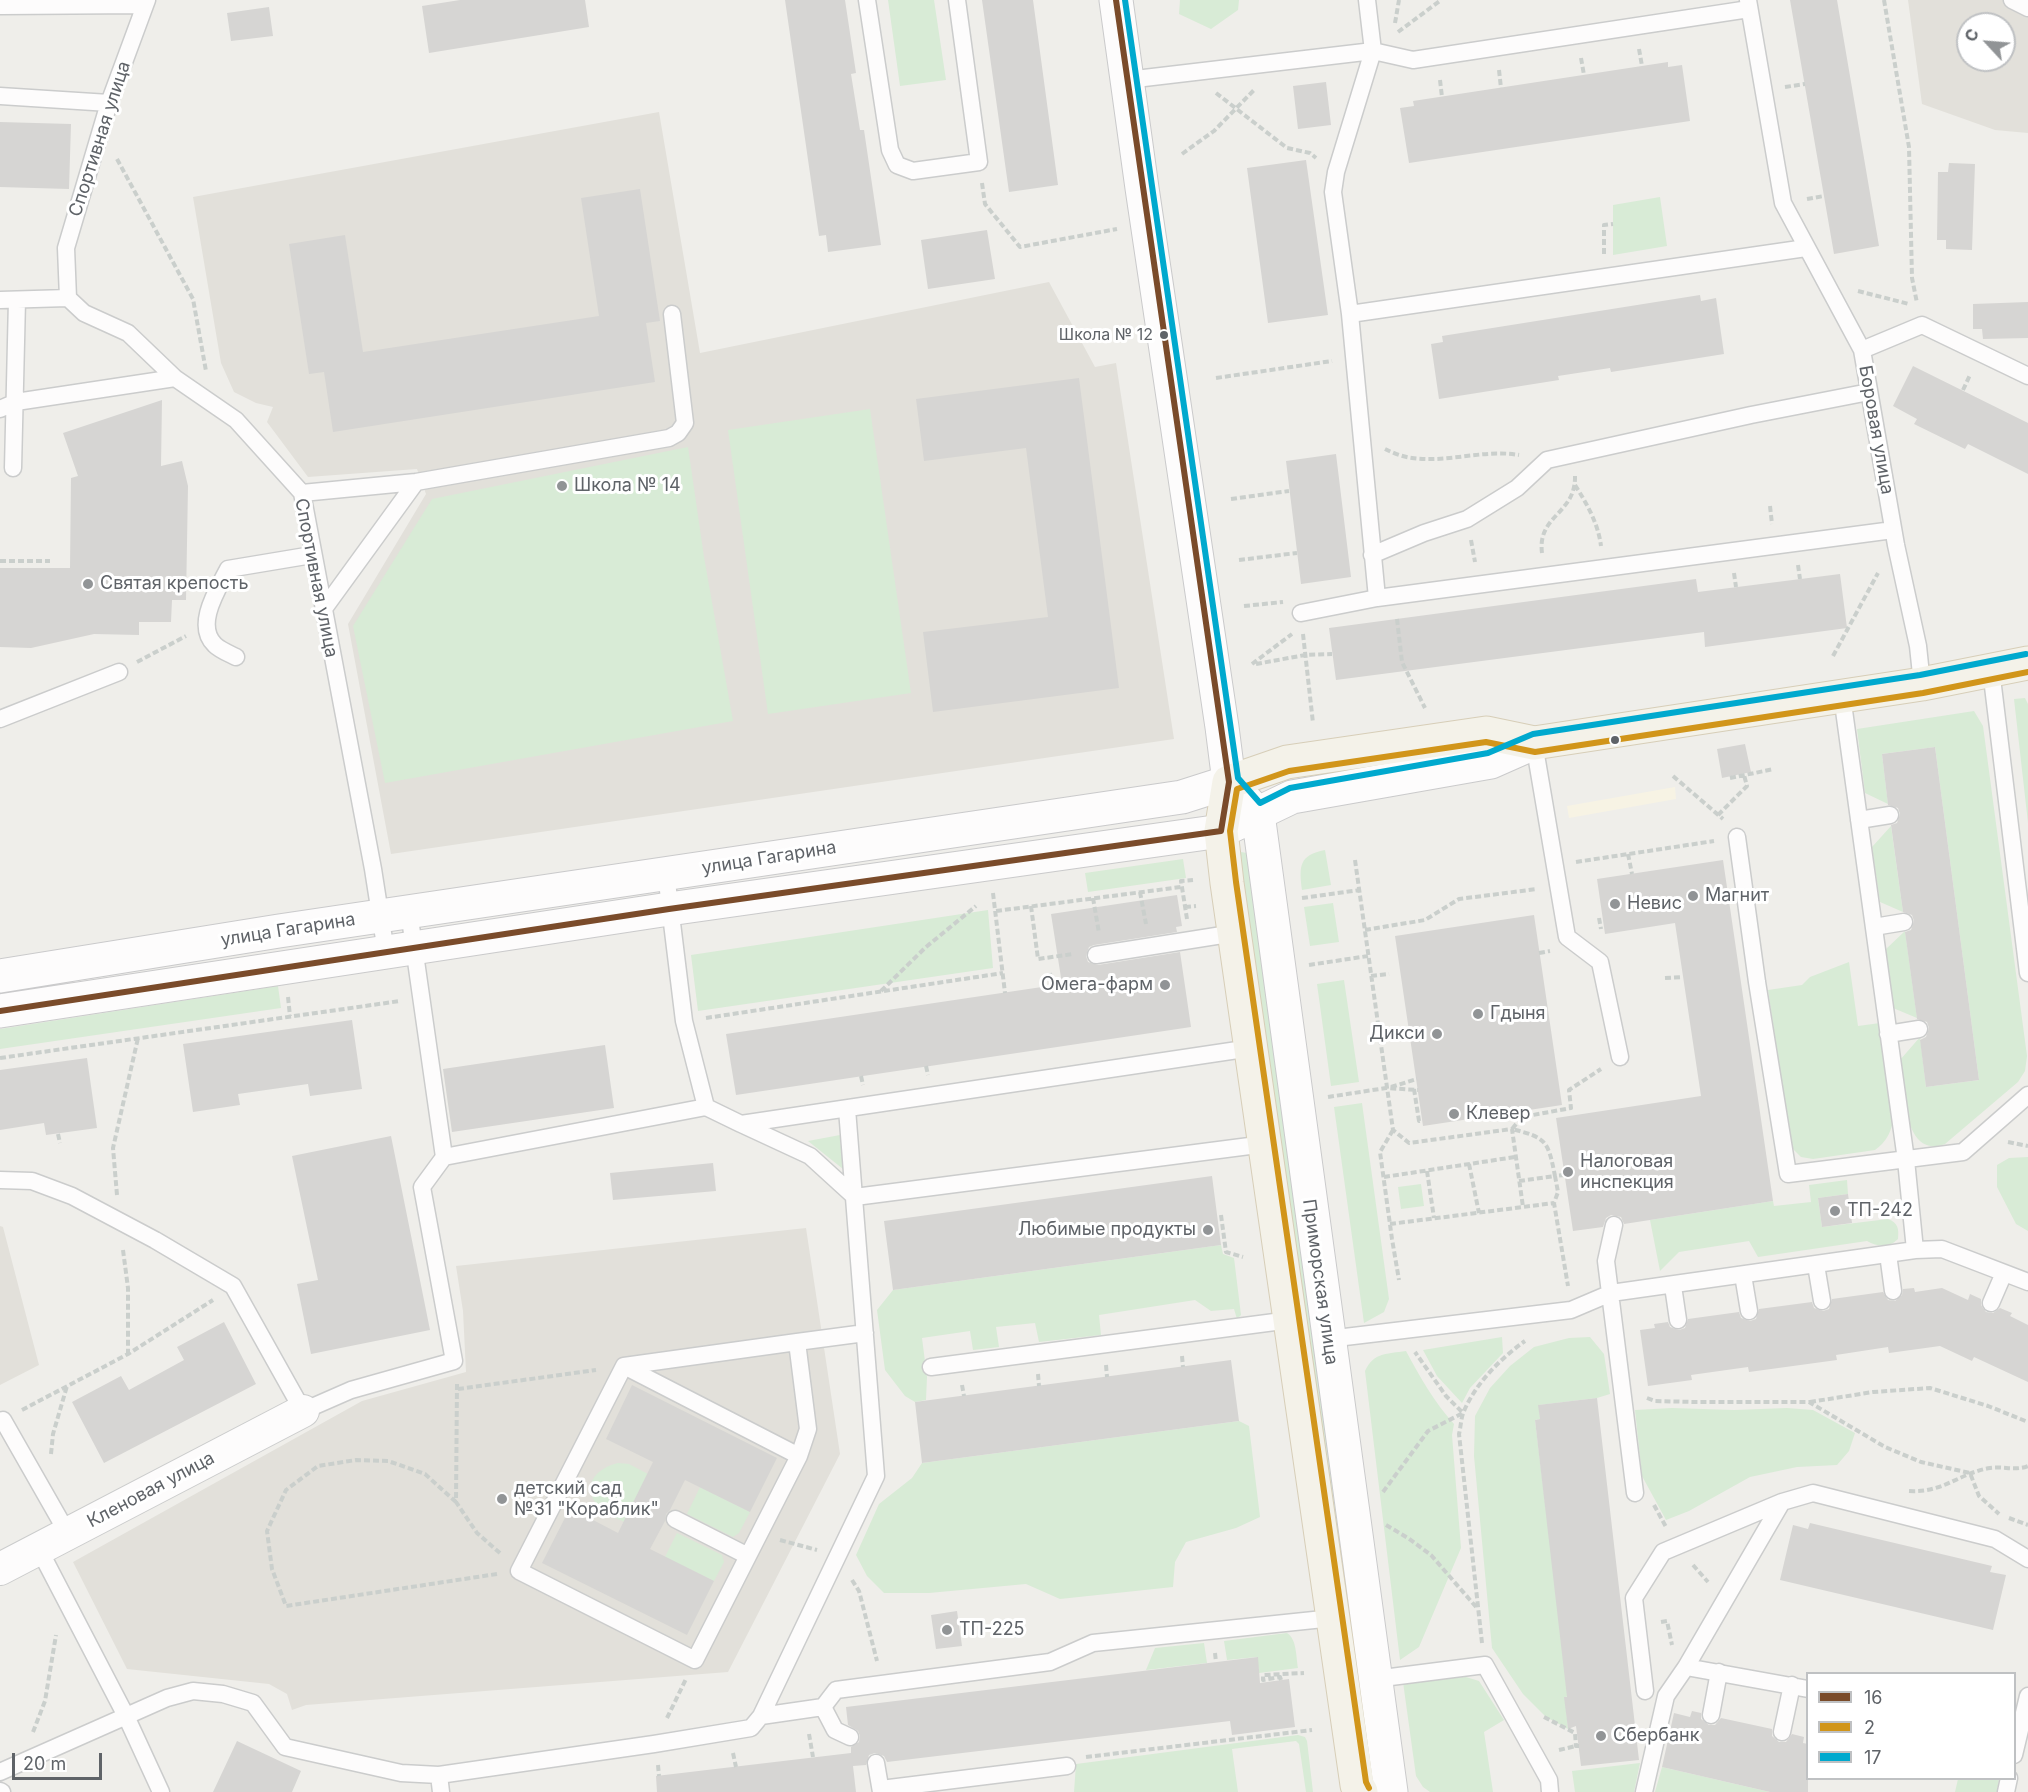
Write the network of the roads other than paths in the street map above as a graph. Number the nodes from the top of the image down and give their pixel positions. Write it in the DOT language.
graph roads {
  1 [pos="867,0"];
  2 [pos="957,0"];
  3 [pos="1116,0"];
  4 [pos="1367,0"];
  5 [pos="2012,0"];
  6 [pos="146,3"];
  7 [pos="1749,4"];
  8 [pos="0,6"];
  9 [pos="2028,8"];
  10 [pos="1373,51"];
  11 [pos="1127,80"];
  12 [pos="0,96"];
  13 [pos="109,103"];
  14 [pos="1806,248"];
  15 [pos="68,298"];
  16 [pos="8,300"];
  17 [pos="672,314"];
  18 [pos="1350,314"];
  19 [pos="1862,350"];
  20 [pos="2028,376"];
  21 [pos="175,378"];
  22 [pos="1869,392"];
  23 [pos="16,402"];
  24 [pos="0,409"];
  25 [pos="13,468"];
  26 [pos="416,482"];
  27 [pos="302,493"];
  28 [pos="1895,538"];
  29 [pos="312,555"];
  30 [pos="1372,555"];
  31 [pos="1377,598"];
  32 [pos="323,610"];
  33 [pos="1302,620"];
  34 [pos="236,657"];
  35 [pos="2028,663"];
  36 [pos="1991,670"];
  37 [pos="119,672"];
  38 [pos="1922,684"];
  39 [pos="1842,696"];
  40 [pos="0,719"];
  41 [pos="1534,743"];
  42 [pos="1229,782"];
  43 [pos="1258,814"];
  44 [pos="1890,815"];
  45 [pos="1859,820"];
  46 [pos="1221,831"];
  47 [pos="1737,837"];
  48 [pos="666,874"];
  49 [pos="669,909"];
  50 [pos="395,914"];
  51 [pos="1904,922"];
  52 [pos="1874,927"];
  53 [pos="1234,933"];
  54 [pos="400,950"];
  55 [pos="1099,954"];
  56 [pos="2028,973"];
  57 [pos="0,976"];
  58 [pos="0,1011"];
  59 [pos="1919,1029"];
  60 [pos="1888,1034"];
  61 [pos="1251,1048"];
  62 [pos="1620,1057"];
  63 [pos="2028,1095"];
  64 [pos="706,1107"];
  65 [pos="847,1109"];
  66 [pos="741,1124"];
  67 [pos="1265,1144"];
  68 [pos="444,1156"];
  69 [pos="1906,1160"];
  70 [pos="0,1180"];
  71 [pos="855,1197"];
  72 [pos="1614,1225"];
  73 [pos="1915,1250"];
  74 [pos="1888,1254"];
  75 [pos="1816,1265"];
  76 [pos="2004,1273"];
  77 [pos="1743,1275"];
  78 [pos="2028,1282"];
  79 [pos="1673,1286"];
  80 [pos="1893,1291"];
  81 [pos="1611,1293"];
  82 [pos="1822,1300"];
  83 [pos="1991,1303"];
  84 [pos="1749,1311"];
  85 [pos="1290,1320"];
  86 [pos="1678,1320"];
  87 [pos="865,1333"];
  88 [pos="1328,1339"];
  89 [pos="797,1342"];
  90 [pos="624,1366"];
  91 [pos="931,1367"];
  92 [pos="303,1412"];
  93 [pos="3,1420"];
  94 [pos="800,1456"];
  95 [pos="1635,1493"];
  96 [pos="1782,1502"];
  97 [pos="675,1519"];
  98 [pos="68,1534"];
  99 [pos="39,1549"];
  100 [pos="748,1556"];
  101 [pos="2028,1559"];
  102 [pos="0,1569"];
  103 [pos="1335,1633"];
  104 [pos="1370,1643"];
  105 [pos="1686,1667"];
  106 [pos="1719,1672"];
  107 [pos="1375,1679"];
  108 [pos="1800,1687"];
  109 [pos="1645,1691"];
  110 [pos="2028,1696"];
  111 [pos="823,1707"];
  112 [pos="1711,1715"];
  113 [pos="126,1716"];
  114 [pos="762,1716"];
  115 [pos="1782,1732"];
  116 [pos="849,1737"];
  117 [pos="2019,1743"];
  118 [pos="876,1764"];
  119 [pos="1067,1766"];
  120 [pos="5,1769"];
  121 [pos="439,1775"];
  122 [pos="881,1790"];
  123 [pos="161,1792"];
  124 [pos="441,1792"];
  125 [pos="1361,1792"];
  126 [pos="1391,1792"];
  127 [pos="1550,1792"];
  128 [pos="1644,1792"];
  1 -- 2 [label="lane"];
  3 -- 11 [label="main road, Приморская улица"];
  4 -- 10 [label="lane"];
  5 -- 9 [label="lane"];
  6 -- 8 [label="lane"];
  6 -- 13 [label="lane, Спортивная улица"];
  7 -- 10 [label="lane"];
  7 -- 14 [label="lane"];
  10 -- 11 [label="lane"];
  10 -- 18 [label="lane"];
  11 -- 42 [label="main road, Приморская улица"];
  12 -- 13 [label="lane"];
  13 -- 15 [label="lane, Спортивная улица"];
  14 -- 18 [label="lane"];
  14 -- 19 [label="lane"];
  15 -- 16 [label="lane"];
  15 -- 21 [label="lane, Спортивная улица"];
  16 -- 23 [label="lane"];
  17 -- 26 [label="lane"];
  18 -- 30 [label="lane"];
  19 -- 20 [label="lane, Боровая улица"];
  19 -- 22 [label="lane, Боровая улица"];
  21 -- 23 [label="lane"];
  21 -- 27 [label="lane, Спортивная улица"];
  22 -- 28 [label="lane, Боровая улица"];
  22 -- 30 [label="lane"];
  23 -- 24 [label="lane"];
  23 -- 25 [label="lane"];
  26 -- 27 [label="lane"];
  26 -- 32 [label="lane"];
  27 -- 29 [label="lane, Спортивная улица"];
  28 -- 31 [label="lane"];
  28 -- 38 [label="lane, Боровая улица"];
  29 -- 32 [label="lane, Спортивная улица"];
  29 -- 34 [label="lane"];
  30 -- 31 [label="lane"];
  31 -- 33 [label="lane"];
  32 -- 50 [label="lane, Спортивная улица"];
  35 -- 36 [label="main road, улица Гагарина"];
  36 -- 38 [label="main road, улица Гагарина"];
  36 -- 56 [label="lane"];
  37 -- 40 [label="lane"];
  38 -- 39 [label="main road, улица Гагарина"];
  39 -- 41 [label="main road, улица Гагарина"];
  39 -- 45 [label="lane"];
  41 -- 42 [label="main road, улица Гагарина"];
  41 -- 43 [label="main road, улица Гагарина"];
  41 -- 62 [label="lane"];
  42 -- 43 [label="main road"];
  42 -- 46 [label="main road, Приморская улица"];
  42 -- 48 [label="main road, улица Гагарина"];
  43 -- 46 [label="main road, улица Гагарина"];
  43 -- 88 [label="main road, Приморская улица"];
  44 -- 45 [label="lane"];
  45 -- 52 [label="lane"];
  46 -- 49 [label="main road, улица Гагарина"];
  46 -- 53 [label="main road, Приморская улица"];
  47 -- 69 [label="lane"];
  48 -- 49 [label="lane"];
  48 -- 50 [label="main road, улица Гагарина"];
  49 -- 54 [label="main road, улица Гагарина"];
  49 -- 64 [label="lane"];
  50 -- 54 [label="lane, Спортивная улица"];
  50 -- 54 [label="lane"];
  50 -- 57 [label="main road, улица Гагарина"];
  51 -- 52 [label="lane"];
  52 -- 60 [label="lane"];
  53 -- 55 [label="lane"];
  53 -- 61 [label="main road, Приморская улица"];
  54 -- 58 [label="main road, улица Гагарина"];
  54 -- 68 [label="lane"];
  59 -- 60 [label="lane"];
  60 -- 69 [label="lane"];
  61 -- 65 [label="lane"];
  61 -- 67 [label="main road, Приморская улица"];
  63 -- 69 [label="lane"];
  64 -- 66 [label="lane"];
  64 -- 68 [label="lane"];
  65 -- 66 [label="lane"];
  65 -- 71 [label="lane"];
  66 -- 71 [label="lane"];
  67 -- 71 [label="lane"];
  67 -- 85 [label="main road, Приморская улица"];
  68 -- 92 [label="lane"];
  69 -- 73 [label="lane"];
  70 -- 92 [label="lane"];
  71 -- 87 [label="lane"];
  72 -- 81 [label="lane"];
  73 -- 74 [label="lane"];
  73 -- 76 [label="lane"];
  74 -- 75 [label="lane"];
  74 -- 80 [label="lane"];
  75 -- 77 [label="lane"];
  75 -- 82 [label="lane"];
  76 -- 78 [label="lane"];
  76 -- 83 [label="lane"];
  77 -- 79 [label="lane"];
  77 -- 84 [label="lane"];
  79 -- 81 [label="lane"];
  79 -- 86 [label="lane"];
  81 -- 88 [label="lane"];
  81 -- 95 [label="lane"];
  85 -- 91 [label="lane"];
  85 -- 103 [label="main road, Приморская улица"];
  87 -- 89 [label="lane"];
  87 -- 114 [label="lane"];
  88 -- 104 [label="main road, Приморская улица"];
  89 -- 90 [label="lane"];
  89 -- 94 [label="lane"];
  90 -- 94 [label="lane"];
  90 -- 100 [label="lane"];
  92 -- 98 [label="street, Кленовая улица"];
  93 -- 98 [label="lane"];
  94 -- 100 [label="lane"];
  96 -- 101 [label="lane"];
  96 -- 105 [label="lane"];
  96 -- 109 [label="lane"];
  97 -- 100 [label="lane"];
  98 -- 99 [label="street, Кленовая улица"];
  99 -- 102 [label="street, Кленовая улица"];
  99 -- 113 [label="lane"];
  103 -- 104 [label="street"];
  103 -- 111 [label="lane"];
  103 -- 125 [label="main road, Приморская улица"];
  104 -- 107 [label="main road, Приморская улица"];
  105 -- 106 [label="lane"];
  105 -- 128 [label="lane"];
  106 -- 108 [label="lane"];
  106 -- 112 [label="lane"];
  107 -- 126 [label="main road, Приморская улица"];
  107 -- 127 [label="lane"];
  108 -- 115 [label="lane"];
  110 -- 117 [label="lane"];
  111 -- 114 [label="lane"];
  111 -- 116 [label="lane"];
  113 -- 120 [label="lane"];
  113 -- 121 [label="lane"];
  113 -- 123 [label="lane"];
  114 -- 121 [label="lane"];
  118 -- 122 [label="lane"];
  119 -- 122 [label="lane"];
  121 -- 124 [label="lane"];
}
